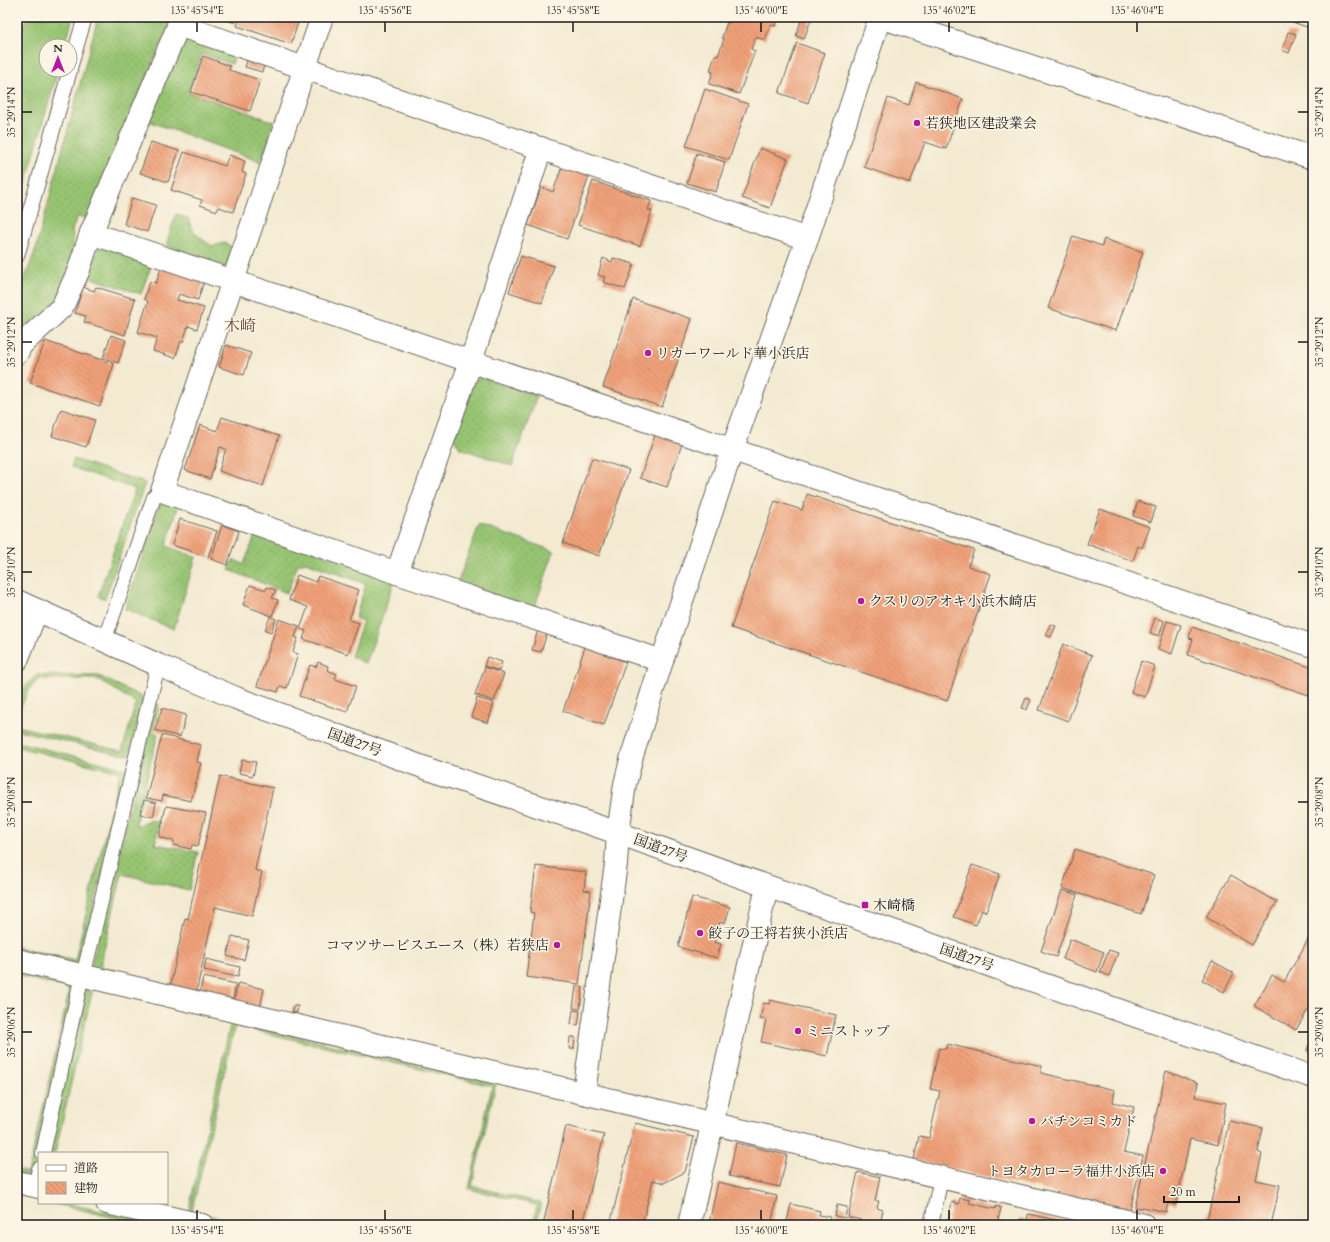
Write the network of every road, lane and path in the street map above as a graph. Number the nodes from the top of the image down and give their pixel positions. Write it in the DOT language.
graph roads {
  1 [pos="85,17"];
  2 [pos="322,17"];
  3 [pos="880,17"];
  4 [pos="180,21"];
  5 [pos="78,41"];
  6 [pos="304,69"];
  7 [pos="67,78"];
  8 [pos="541,148"];
  9 [pos="1313,158"];
  10 [pos="91,233"];
  11 [pos="807,239"];
  12 [pos="17,256"];
  13 [pos="233,280"];
  14 [pos="17,353"];
  15 [pos="471,361"];
  16 [pos="732,450"];
  17 [pos="162,491"];
  18 [pos="397,573"];
  19 [pos="17,601"];
  20 [pos="37,610"];
  21 [pos="104,641"];
  22 [pos="1313,646"];
  23 [pos="17,660"];
  24 [pos="662,661"];
  25 [pos="158,665"];
  26 [pos="618,833"];
  27 [pos="767,887"];
  28 [pos="17,960"];
  29 [pos="82,975"];
  30 [pos="1313,1077"];
  31 [pos="584,1093"];
  32 [pos="713,1124"];
  33 [pos="43,1152"];
  34 [pos="942,1178"];
  35 [pos="111,1204"];
  36 [pos="1112,1221"];
  37 [pos="202,1225"];
  38 [pos="689,1225"];
  39 [pos="931,1225"];
  40 [pos="1144,1225"];
  1 -- 5 [label="lane"];
  2 -- 6 [label="main road"];
  3 -- 9 [label="main road"];
  3 -- 11 [label="main road"];
  4 -- 6 [label="main road"];
  4 -- 10 [label="main road"];
  6 -- 8 [label="main road"];
  6 -- 13 [label="main road"];
  7 -- 12 [label="lane"];
  8 -- 11 [label="main road"];
  8 -- 15 [label="main road"];
  10 -- 13 [label="main road"];
  10 -- 14 [label="main road"];
  11 -- 16 [label="main road"];
  13 -- 15 [label="main road"];
  13 -- 17 [label="main road"];
  15 -- 16 [label="main road"];
  15 -- 18 [label="main road"];
  16 -- 22 [label="main road"];
  16 -- 24 [label="main road"];
  17 -- 18 [label="main road"];
  17 -- 21 [label="lane"];
  18 -- 24 [label="main road"];
  19 -- 20 [label="main road, 国道27号"];
  20 -- 21 [label="main road, 国道27号"];
  20 -- 23 [label="main road"];
  21 -- 25 [label="main road, 国道27号"];
  24 -- 26 [label="main road"];
  25 -- 26 [label="main road, 国道27号"];
  25 -- 29 [label="lane"];
  26 -- 27 [label="main road, 国道27号"];
  26 -- 31 [label="main road"];
  27 -- 30 [label="main road, 国道27号"];
  27 -- 32 [label="main road"];
  28 -- 29 [label="main road"];
  29 -- 31 [label="main road"];
  29 -- 33 [label="lane"];
  31 -- 32 [label="main road"];
  32 -- 34 [label="main road"];
  32 -- 38 [label="main road"];
  34 -- 36 [label="main road"];
  34 -- 39 [label="lane"];
  35 -- 37 [label="main road"];
  36 -- 40 [label="main road"];
}
